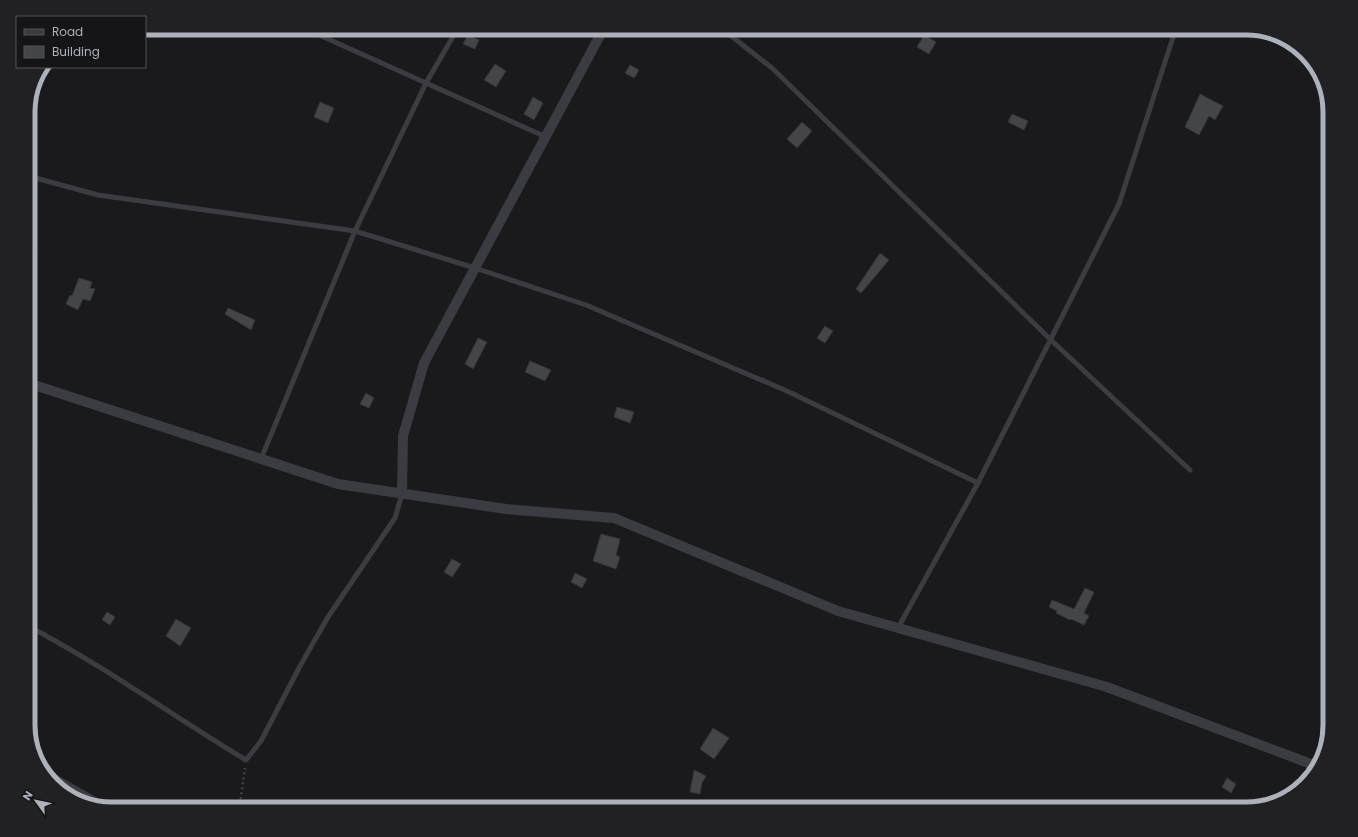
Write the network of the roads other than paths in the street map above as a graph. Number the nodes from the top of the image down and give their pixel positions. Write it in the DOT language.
graph roads {
  1 [pos="318,35"];
  2 [pos="454,35"];
  3 [pos="600,35"];
  4 [pos="730,35"];
  5 [pos="1174,35"];
  6 [pos="426,83"];
  7 [pos="546,137"];
  8 [pos="35,178"];
  9 [pos="355,231"];
  10 [pos="475,268"];
  11 [pos="1051,340"];
  12 [pos="35,385"];
  13 [pos="261,459"];
  14 [pos="1190,470"];
  15 [pos="978,483"];
  16 [pos="402,494"];
  17 [pos="898,628"];
  18 [pos="35,630"];
  19 [pos="1313,765"];
  20 [pos="54,777"];
  21 [pos="95,800"];
  1 -- 6 [label="lane"];
  2 -- 6 [label="lane"];
  3 -- 7 [label="street"];
  4 -- 11 [label="lane"];
  5 -- 11 [label="lane"];
  6 -- 7 [label="lane"];
  6 -- 9 [label="lane"];
  7 -- 10 [label="street"];
  8 -- 9 [label="lane"];
  9 -- 10 [label="lane"];
  9 -- 13 [label="lane"];
  10 -- 15 [label="lane"];
  10 -- 16 [label="street"];
  11 -- 14 [label="lane"];
  11 -- 15 [label="lane"];
  12 -- 13 [label="street"];
  13 -- 16 [label="street"];
  15 -- 17 [label="lane"];
  16 -- 17 [label="street"];
  16 -- 18 [label="lane"];
  17 -- 19 [label="street"];
  20 -- 21 [label="lane"];
}
